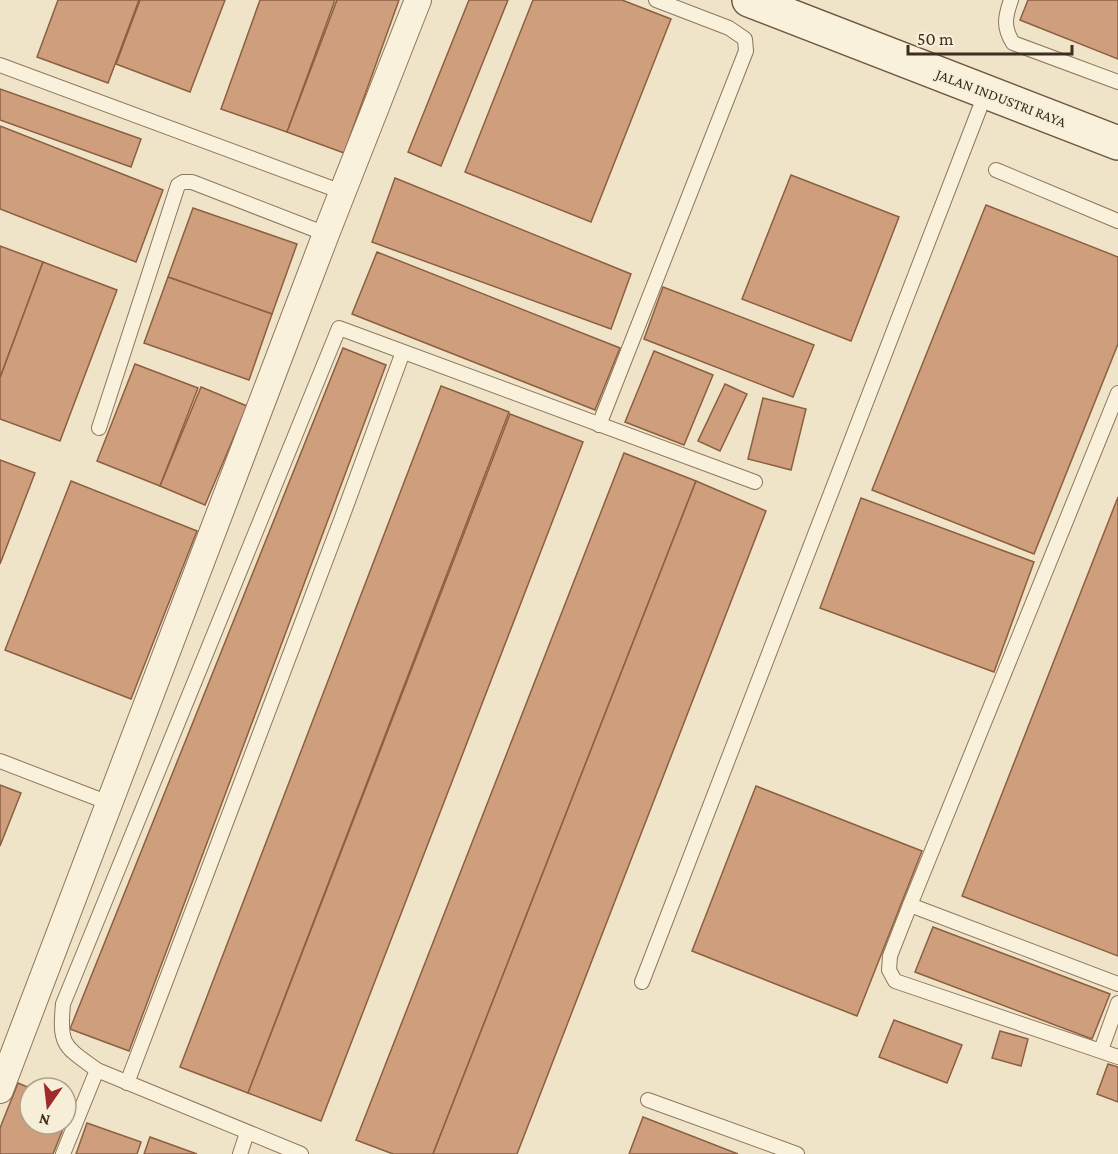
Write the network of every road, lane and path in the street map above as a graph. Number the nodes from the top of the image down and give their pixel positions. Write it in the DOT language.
graph roads {
  1 [pos="418,0"];
  2 [pos="656,0"];
  3 [pos="749,0"];
  4 [pos="1011,0"];
  5 [pos="0,65"];
  6 [pos="1118,82"];
  7 [pos="986,92"];
  8 [pos="1118,143"];
  9 [pos="996,170"];
  10 [pos="342,192"];
  11 [pos="1118,221"];
  12 [pos="326,234"];
  13 [pos="403,352"];
  14 [pos="1118,393"];
  15 [pos="599,425"];
  16 [pos="99,428"];
  17 [pos="755,482"];
  18 [pos="0,761"];
  19 [pos="109,803"];
  20 [pos="910,905"];
  21 [pos="642,982"];
  22 [pos="1118,984"];
  23 [pos="1118,1003"];
  24 [pos="1101,1050"];
  25 [pos="1118,1057"];
  26 [pos="97,1070"];
  27 [pos="127,1083"];
  28 [pos="0,1090"];
  29 [pos="648,1100"];
  30 [pos="248,1133"];
  31 [pos="63,1154"];
  32 [pos="240,1154"];
  33 [pos="301,1154"];
  34 [pos="797,1154"];
  1 -- 10 [label="street"];
  2 -- 15 [label="lane"];
  3 -- 7 [label="street, JALAN INDUSTRI RAYA"];
  4 -- 6 [label="lane"];
  5 -- 10 [label="lane"];
  7 -- 8 [label="street, JALAN INDUSTRI RAYA"];
  7 -- 21 [label="lane"];
  9 -- 11 [label="lane"];
  10 -- 12 [label="street"];
  12 -- 16 [label="lane"];
  12 -- 19 [label="street"];
  13 -- 15 [label="lane"];
  13 -- 26 [label="lane"];
  13 -- 27 [label="lane"];
  14 -- 20 [label="lane"];
  15 -- 17 [label="lane"];
  18 -- 19 [label="lane"];
  19 -- 28 [label="street"];
  20 -- 22 [label="lane"];
  20 -- 24 [label="lane"];
  23 -- 24 [label="lane"];
  24 -- 25 [label="lane"];
  26 -- 27 [label="lane"];
  26 -- 31 [label="lane"];
  27 -- 30 [label="lane"];
  29 -- 34 [label="lane"];
  30 -- 32 [label="lane"];
  30 -- 33 [label="lane"];
}
